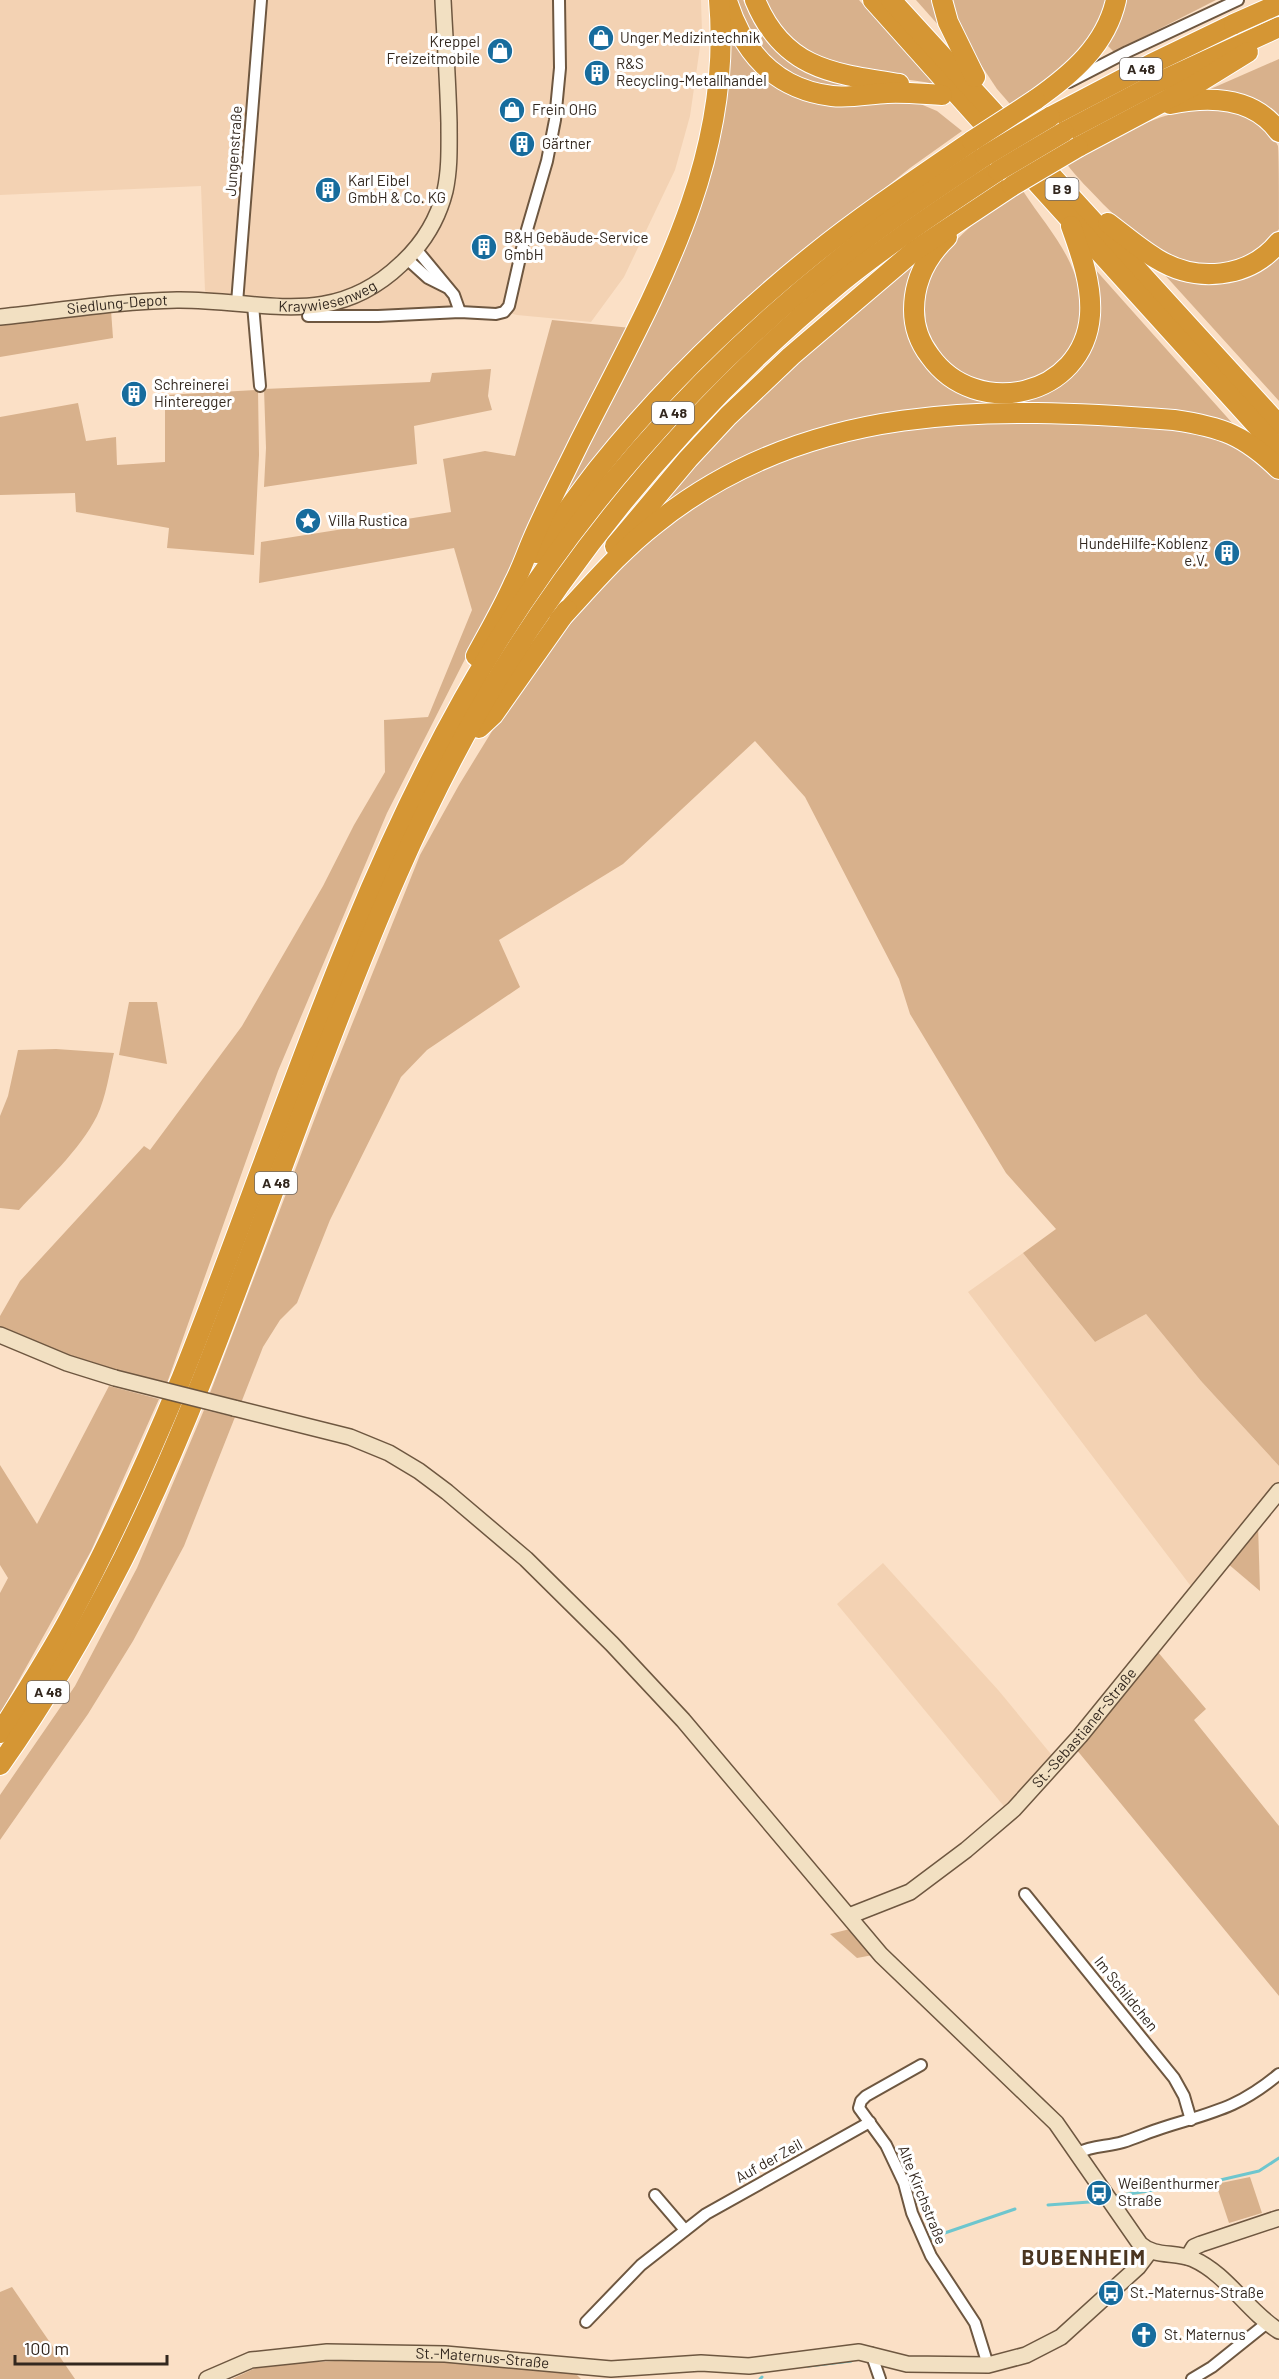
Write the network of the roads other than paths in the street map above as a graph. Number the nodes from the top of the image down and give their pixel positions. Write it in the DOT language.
graph roads {
  1 [pos="261,0"];
  2 [pos="443,0"];
  3 [pos="559,0"];
  4 [pos="719,0"];
  5 [pos="727,0"];
  6 [pos="754,0"];
  7 [pos="873,0"];
  8 [pos="891,0"];
  9 [pos="906,0"];
  10 [pos="942,0"];
  11 [pos="1116,0"];
  12 [pos="1238,0"];
  13 [pos="1272,0"];
  14 [pos="1279,5"];
  15 [pos="1279,27"];
  16 [pos="1279,33"];
  17 [pos="1248,46"];
  18 [pos="975,77"];
  19 [pos="942,95"];
  20 [pos="1041,96"];
  21 [pos="1153,107"];
  22 [pos="974,112"];
  23 [pos="1279,132"];
  24 [pos="992,163"];
  25 [pos="981,206"];
  26 [pos="1068,218"];
  27 [pos="1108,223"];
  28 [pos="1279,242"];
  29 [pos="412,254"];
  30 [pos="237,303"];
  31 [pos="253,305"];
  32 [pos="460,312"];
  33 [pos="308,316"];
  34 [pos="0,317"];
  35 [pos="1234,377"];
  36 [pos="260,386"];
  37 [pos="1279,425"];
  38 [pos="1279,450"];
  39 [pos="1279,469"];
  40 [pos="514,583"];
  41 [pos="559,620"];
  42 [pos="449,747"];
  43 [pos="0,1335"];
  44 [pos="1279,1491"];
  45 [pos="0,1733"];
  46 [pos="0,1766"];
  47 [pos="1025,1894"];
  48 [pos="845,1912"];
  49 [pos="921,2065"];
  50 [pos="1279,2074"];
  51 [pos="1191,2120"];
  52 [pos="870,2122"];
  53 [pos="1078,2153"];
  54 [pos="655,2195"];
  55 [pos="1279,2218"];
  56 [pos="685,2230"];
  57 [pos="1150,2251"];
  58 [pos="1188,2257"];
  59 [pos="586,2322"];
  60 [pos="1273,2327"];
  61 [pos="871,2353"];
  62 [pos="988,2365"];
  63 [pos="207,2379"];
  64 [pos="880,2379"];
  65 [pos="1192,2379"];
  1 -- 30 [label="street, Jungenstraße"];
  2 -- 29 [label="street, Kraywiesenweg"];
  3 -- 32 [label="street, Kraywiesenweg"];
  4 -- 40 [label="highway"];
  5 -- 19 [label="highway"];
  6 -- 19 [label="highway"];
  7 -- 22 [label="highway, B 9"];
  8 -- 35 [label="highway, B 9"];
  9 -- 18 [label="highway"];
  10 -- 18 [label="highway"];
  11 -- 20 [label="highway"];
  12 -- 20 [label="street"];
  13 -- 14 [label="street"];
  14 -- 24 [label="highway, A 48, bridge"];
  15 -- 17 [label="highway, A 48"];
  16 -- 17 [label="highway"];
  17 -- 21 [label="highway"];
  17 -- 24 [label="highway, A 48, bridge"];
  18 -- 27 [label="highway"];
  19 -- 22 [label="highway"];
  20 -- 40 [label="highway, bridge"];
  21 -- 23 [label="highway"];
  21 -- 25 [label="highway, bridge"];
  22 -- 26 [label="highway, B 9"];
  24 -- 42 [label="highway, A 48"];
  25 -- 26 [label="highway"];
  25 -- 41 [label="highway"];
  26 -- 38 [label="highway, B 9"];
  27 -- 28 [label="highway"];
  27 -- 35 [label="highway"];
  29 -- 31 [label="street, Kraywiesenweg"];
  29 -- 32 [label="street"];
  30 -- 31 [label="street, Kraywiesenweg"];
  30 -- 34 [label="street, Siedlung-Depot"];
  31 -- 36 [label="street"];
  32 -- 33 [label="street, Kraywiesenweg"];
  35 -- 37 [label="highway, B 9"];
  39 -- 41 [label="highway"];
  40 -- 42 [label="highway"];
  41 -- 42 [label="highway"];
  42 -- 45 [label="highway, A 48"];
  42 -- 46 [label="highway, A 48"];
  43 -- 48 [label="street, bridge"];
  44 -- 48 [label="street, St.-Sebastianer-Straße"];
  47 -- 51 [label="street, Im Schildchen"];
  48 -- 53 [label="street"];
  49 -- 52 [label="street, Alte Kirchstraße"];
  50 -- 51 [label="street"];
  51 -- 53 [label="street"];
  52 -- 56 [label="street, Auf der Zeil"];
  52 -- 62 [label="street, Alte Kirchstraße"];
  53 -- 57 [label="street"];
  54 -- 56 [label="street"];
  55 -- 58 [label="street"];
  56 -- 59 [label="street, Auf der Zeil"];
  57 -- 58 [label="street"];
  57 -- 62 [label="street, St.-Maternus-Straße"];
  58 -- 60 [label="street"];
  60 -- 65 [label="street"];
  61 -- 62 [label="street, St.-Maternus-Straße"];
  61 -- 63 [label="street, St.-Maternus-Straße"];
  61 -- 64 [label="street"];
}
